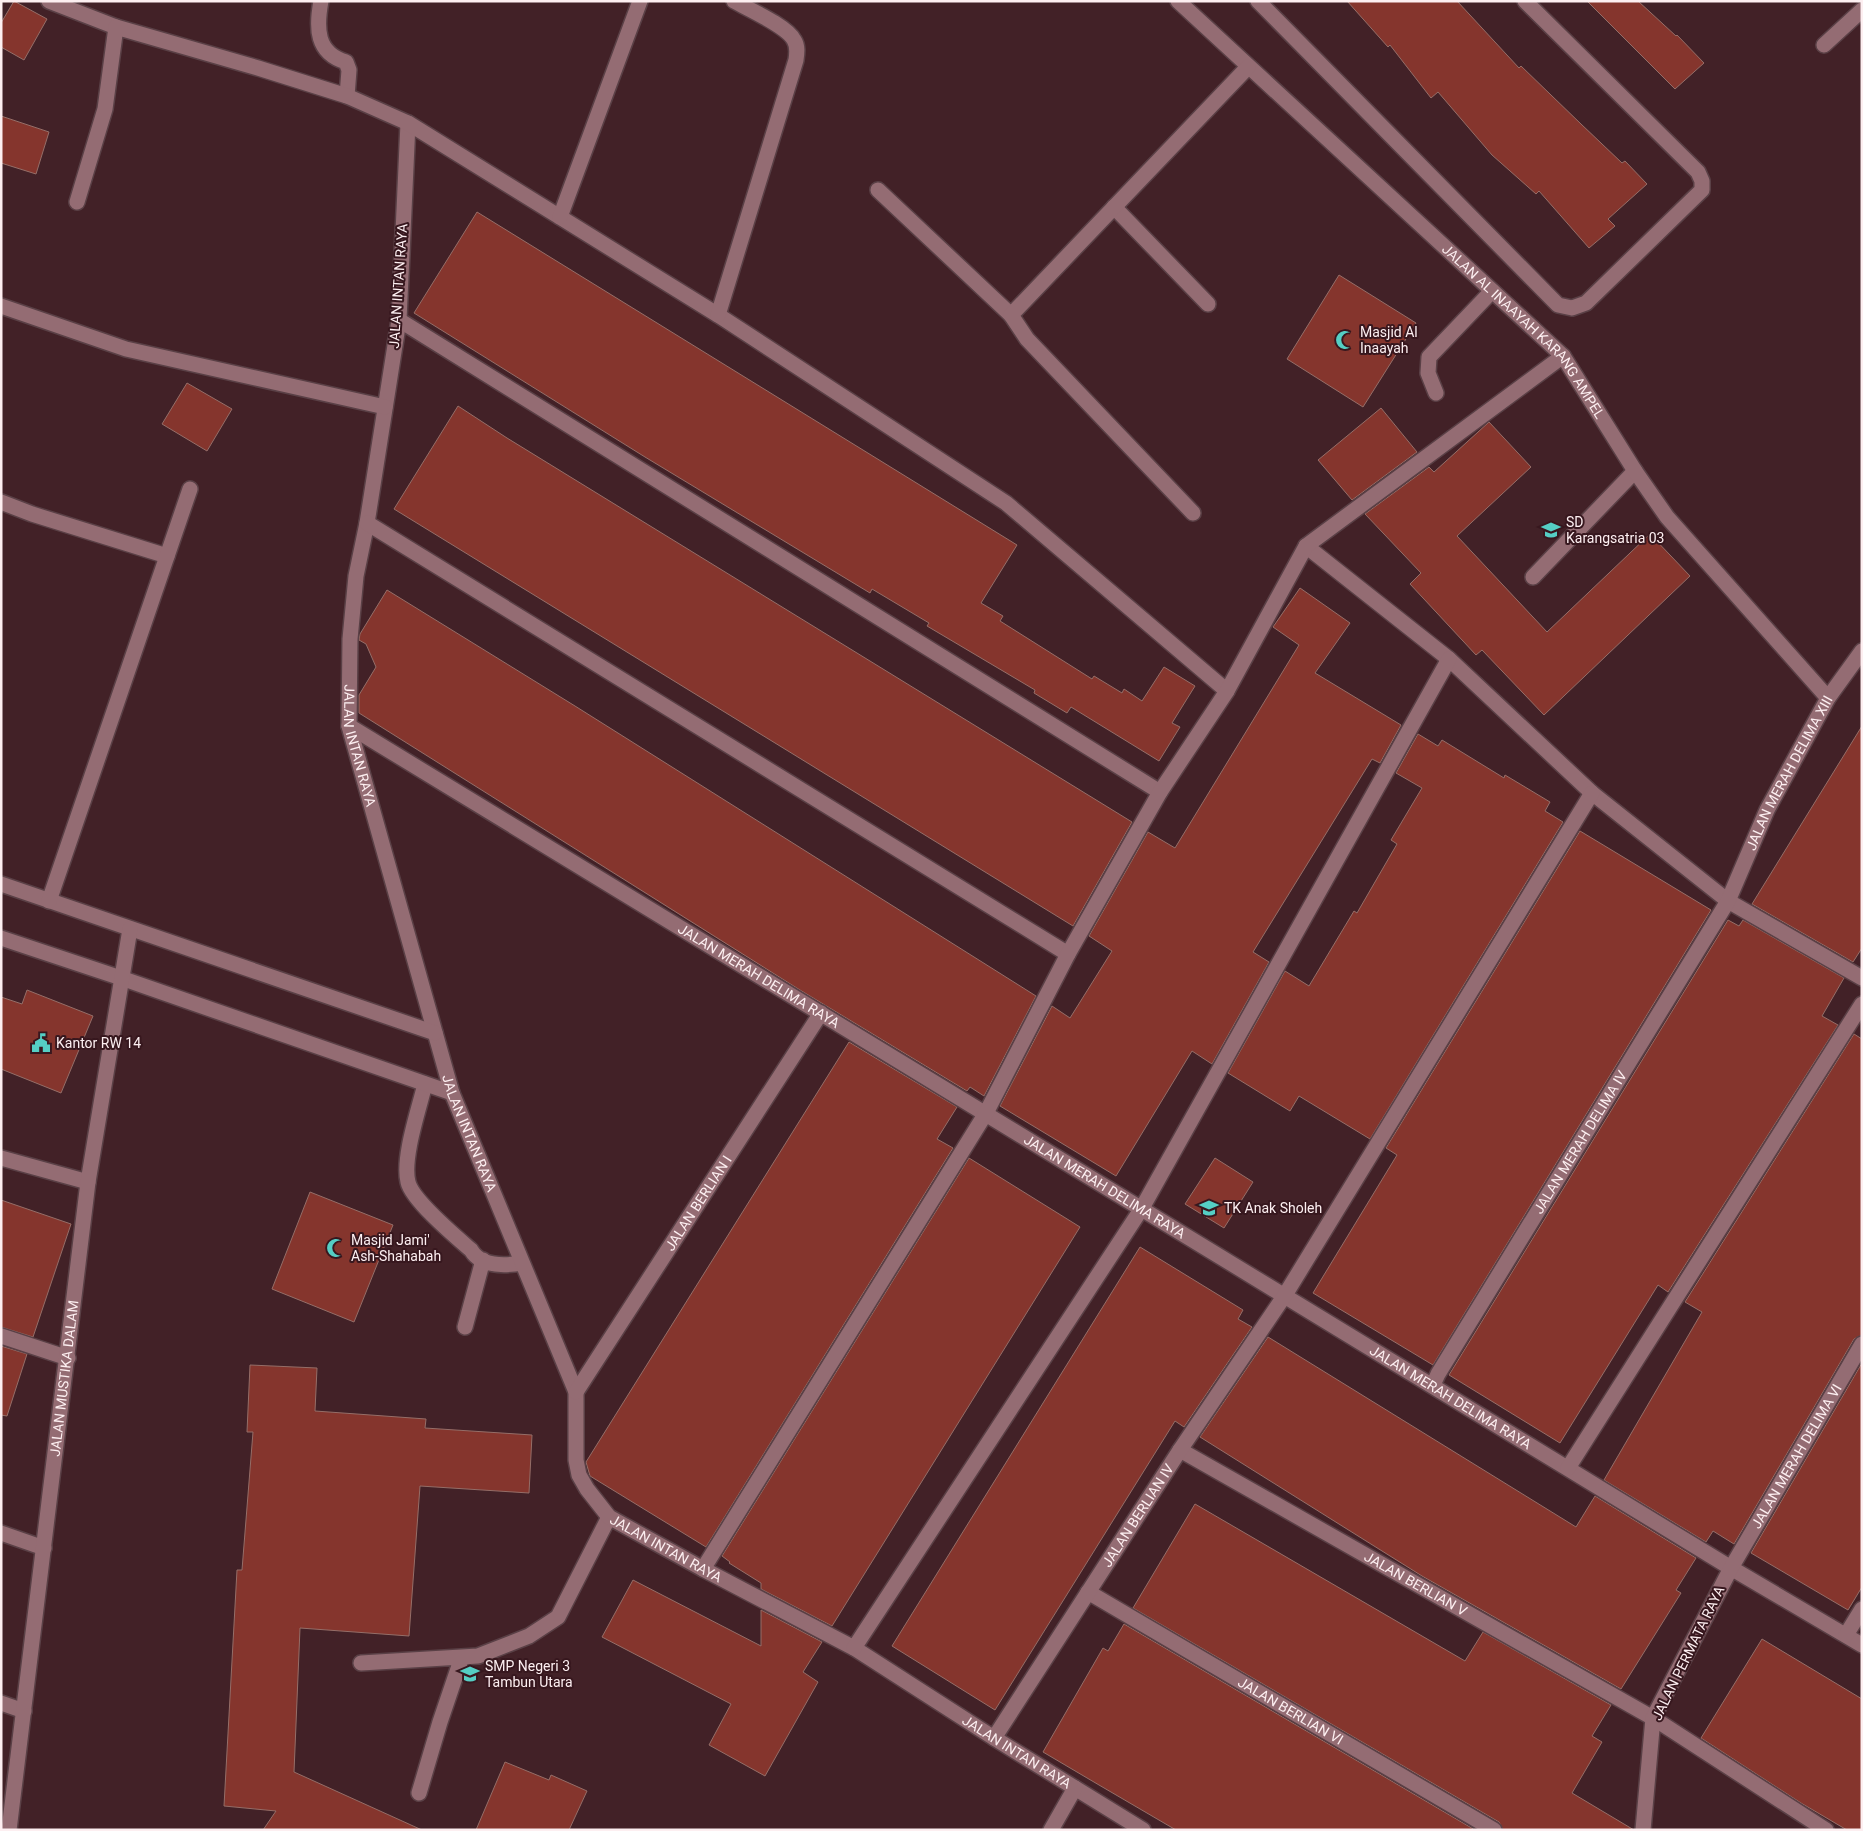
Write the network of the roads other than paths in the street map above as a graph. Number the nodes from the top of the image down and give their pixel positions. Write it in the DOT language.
graph roads {
  1 [pos="49,1"];
  2 [pos="321,1"];
  3 [pos="640,1"];
  4 [pos="734,1"];
  5 [pos="1178,1"];
  6 [pos="1258,1"];
  7 [pos="1525,1"];
  8 [pos="1862,10"];
  9 [pos="116,27"];
  10 [pos="1824,44"];
  11 [pos="1248,67"];
  12 [pos="347,96"];
  13 [pos="408,123"];
  14 [pos="878,190"];
  15 [pos="76,202"];
  16 [pos="1114,207"];
  17 [pos="560,217"];
  18 [pos="1492,291"];
  19 [pos="1208,304"];
  20 [pos="1,306"];
  21 [pos="718,315"];
  22 [pos="1011,315"];
  23 [pos="398,320"];
  24 [pos="1563,356"];
  25 [pos="1436,393"];
  26 [pos="385,407"];
  27 [pos="1635,471"];
  28 [pos="190,489"];
  29 [pos="1,502"];
  30 [pos="1193,513"];
  31 [pos="367,523"];
  32 [pos="1306,546"];
  33 [pos="167,556"];
  34 [pos="1533,577"];
  35 [pos="1862,651"];
  36 [pos="1448,659"];
  37 [pos="1227,691"];
  38 [pos="1828,698"];
  39 [pos="349,726"];
  40 [pos="1160,792"];
  41 [pos="1592,794"];
  42 [pos="1,884"];
  43 [pos="49,901"];
  44 [pos="1728,901"];
  45 [pos="130,929"];
  46 [pos="1,938"];
  47 [pos="1068,954"];
  48 [pos="121,978"];
  49 [pos="1862,978"];
  50 [pos="1862,1004"];
  51 [pos="821,1013"];
  52 [pos="434,1033"];
  53 [pos="425,1084"];
  54 [pos="452,1093"];
  55 [pos="986,1113"];
  56 [pos="1,1158"];
  57 [pos="88,1182"];
  58 [pos="1142,1208"];
  59 [pos="483,1260"];
  60 [pos="522,1264"];
  61 [pos="1285,1295"];
  62 [pos="465,1327"];
  63 [pos="1,1336"];
  64 [pos="1862,1344"];
  65 [pos="68,1358"];
  66 [pos="1433,1385"];
  67 [pos="576,1392"];
  68 [pos="1180,1450"];
  69 [pos="1568,1468"];
  70 [pos="609,1517"];
  71 [pos="1,1533"];
  72 [pos="44,1548"];
  73 [pos="1731,1568"];
  74 [pos="703,1570"];
  75 [pos="1088,1592"];
  76 [pos="1862,1609"];
  77 [pos="1846,1635"];
  78 [pos="1862,1645"];
  79 [pos="854,1648"];
  80 [pos="462,1656"];
  81 [pos="361,1663"];
  82 [pos="1,1704"];
  83 [pos="24,1712"];
  84 [pos="1653,1718"];
  85 [pos="994,1738"];
  86 [pos="1075,1788"];
  87 [pos="419,1794"];
  88 [pos="9,1830"];
  89 [pos="1051,1830"];
  90 [pos="1143,1830"];
  91 [pos="1494,1830"];
  92 [pos="1642,1830"];
  93 [pos="1826,1830"];
  1 -- 9 [label="street"];
  2 -- 12 [label="street"];
  3 -- 17 [label="street"];
  4 -- 21 [label="street"];
  5 -- 11 [label="street, JALAN AL INAAYAH KARANG AMPEL"];
  6 -- 7 [label="street"];
  8 -- 10 [label="street"];
  9 -- 12 [label="street"];
  9 -- 15 [label="street"];
  11 -- 16 [label="street"];
  11 -- 18 [label="street, JALAN AL INAAYAH KARANG AMPEL"];
  12 -- 13 [label="street"];
  13 -- 17 [label="street"];
  13 -- 23 [label="street, JALAN INTAN RAYA"];
  14 -- 22 [label="street"];
  16 -- 19 [label="street"];
  16 -- 22 [label="street"];
  17 -- 21 [label="street"];
  18 -- 24 [label="street, JALAN AL INAAYAH KARANG AMPEL"];
  18 -- 25 [label="street"];
  20 -- 26 [label="street"];
  21 -- 37 [label="street"];
  22 -- 30 [label="street"];
  23 -- 26 [label="street, JALAN INTAN RAYA"];
  23 -- 40 [label="street"];
  24 -- 27 [label="street, JALAN AL INAAYAH KARANG AMPEL"];
  24 -- 32 [label="street"];
  26 -- 31 [label="street, JALAN INTAN RAYA"];
  27 -- 34 [label="street"];
  27 -- 38 [label="street, JALAN AL INAAYAH KARANG AMPEL"];
  28 -- 33 [label="street"];
  29 -- 33 [label="street"];
  31 -- 39 [label="street, JALAN INTAN RAYA"];
  31 -- 47 [label="street"];
  32 -- 36 [label="street"];
  32 -- 37 [label="street"];
  33 -- 43 [label="street"];
  35 -- 38 [label="street, JALAN MERAH DELIMA XIII"];
  36 -- 41 [label="street"];
  36 -- 58 [label="street"];
  37 -- 40 [label="street"];
  38 -- 44 [label="street, JALAN MERAH DELIMA XIII"];
  39 -- 51 [label="street, JALAN MERAH DELIMA RAYA"];
  39 -- 52 [label="street, JALAN INTAN RAYA"];
  40 -- 47 [label="street"];
  41 -- 44 [label="street"];
  41 -- 61 [label="street, JALAN BERLIAN IV"];
  42 -- 43 [label="street"];
  43 -- 45 [label="street"];
  44 -- 49 [label="street"];
  44 -- 66 [label="street, JALAN MERAH DELIMA IV"];
  45 -- 48 [label="street, JALAN MUSTIKA DALAM"];
  45 -- 52 [label="street"];
  46 -- 48 [label="street"];
  47 -- 55 [label="street"];
  48 -- 53 [label="street"];
  48 -- 57 [label="street, JALAN MUSTIKA DALAM"];
  50 -- 69 [label="street"];
  51 -- 55 [label="street, JALAN MERAH DELIMA RAYA"];
  51 -- 67 [label="street, JALAN BERLIAN I"];
  52 -- 54 [label="street, JALAN INTAN RAYA"];
  53 -- 54 [label="street"];
  53 -- 59 [label="street"];
  54 -- 60 [label="street, JALAN INTAN RAYA"];
  55 -- 58 [label="street, JALAN MERAH DELIMA RAYA"];
  55 -- 74 [label="street"];
  56 -- 57 [label="street"];
  57 -- 65 [label="street, JALAN MUSTIKA DALAM"];
  58 -- 61 [label="street, JALAN MERAH DELIMA RAYA"];
  58 -- 79 [label="street"];
  59 -- 60 [label="street"];
  59 -- 62 [label="street"];
  60 -- 67 [label="street, JALAN INTAN RAYA"];
  61 -- 66 [label="street, JALAN MERAH DELIMA RAYA"];
  61 -- 68 [label="street, JALAN BERLIAN IV"];
  63 -- 65 [label="street"];
  64 -- 73 [label="street, JALAN MERAH DELIMA VI"];
  65 -- 72 [label="street, JALAN MUSTIKA DALAM"];
  66 -- 69 [label="street, JALAN MERAH DELIMA RAYA"];
  67 -- 70 [label="street, JALAN INTAN RAYA"];
  68 -- 75 [label="street, JALAN BERLIAN IV"];
  68 -- 84 [label="street, JALAN BERLIAN V"];
  69 -- 73 [label="street, JALAN MERAH DELIMA RAYA"];
  70 -- 74 [label="street, JALAN INTAN RAYA"];
  70 -- 80 [label="street"];
  71 -- 72 [label="street"];
  72 -- 83 [label="street, JALAN MUSTIKA DALAM"];
  73 -- 77 [label="street, JALAN MERAH DELIMA RAYA"];
  73 -- 84 [label="street, JALAN PERMATA RAYA"];
  74 -- 79 [label="street, JALAN INTAN RAYA"];
  75 -- 85 [label="street, JALAN BERLIAN IV"];
  75 -- 91 [label="street, JALAN BERLIAN VI"];
  76 -- 77 [label="street"];
  77 -- 78 [label="street, JALAN MERAH DELIMA RAYA"];
  79 -- 85 [label="street, JALAN INTAN RAYA"];
  80 -- 81 [label="street"];
  80 -- 87 [label="street"];
  82 -- 83 [label="street"];
  83 -- 88 [label="street, JALAN MUSTIKA DALAM"];
  84 -- 92 [label="street, JALAN PERMATA RAYA"];
  84 -- 93 [label="street, JALAN BERLIAN V"];
  85 -- 86 [label="street, JALAN INTAN RAYA"];
  86 -- 89 [label="street"];
  86 -- 90 [label="street, JALAN INTAN RAYA"];
}
